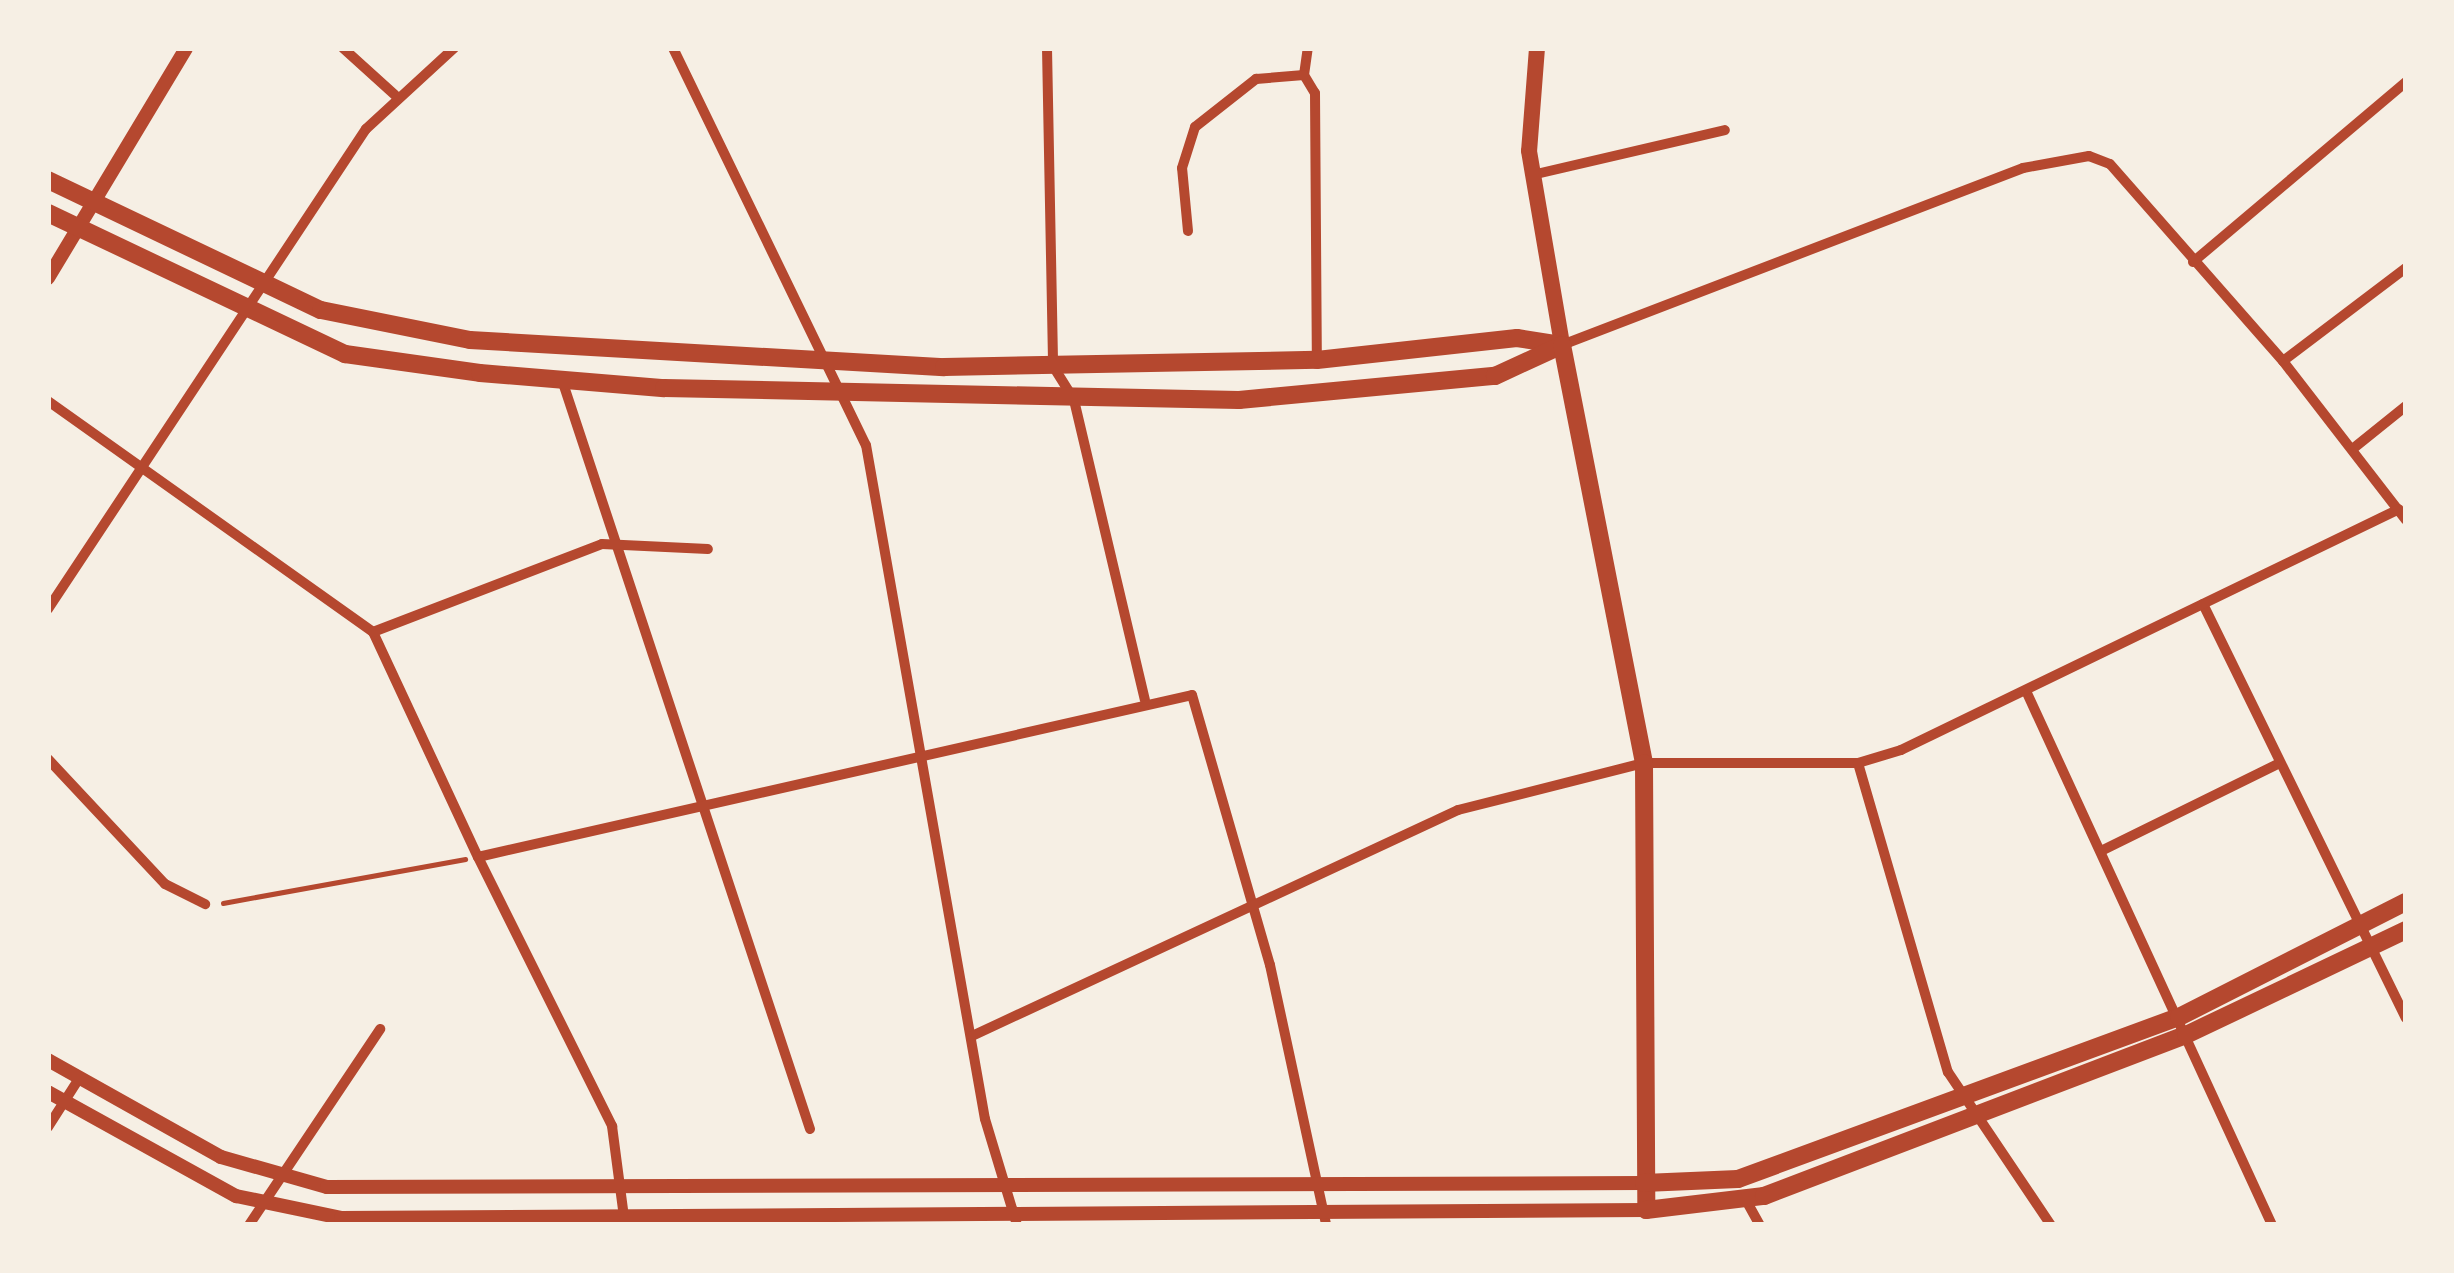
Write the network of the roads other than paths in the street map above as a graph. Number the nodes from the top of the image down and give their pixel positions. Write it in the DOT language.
graph roads {
  1 [pos="186,48"];
  2 [pos="343,48"];
  3 [pos="454,48"];
  4 [pos="673,48"];
  5 [pos="1047,48"];
  6 [pos="1308,48"];
  7 [pos="1537,48"];
  8 [pos="1304,75"];
  9 [pos="2406,82"];
  10 [pos="395,95"];
  11 [pos="1725,130"];
  12 [pos="1532,176"];
  13 [pos="48,180"];
  14 [pos="94,203"];
  15 [pos="48,213"];
  16 [pos="79,229"];
  17 [pos="1188,231"];
  18 [pos="2193,262"];
  19 [pos="2406,268"];
  20 [pos="48,278"];
  21 [pos="267,287"];
  22 [pos="251,312"];
  23 [pos="1562,345"];
  24 [pos="1317,360"];
  25 [pos="2283,361"];
  26 [pos="832,365"];
  27 [pos="1053,366"];
  28 [pos="562,380"];
  29 [pos="848,394"];
  30 [pos="1073,400"];
  31 [pos="48,401"];
  32 [pos="2406,406"];
  33 [pos="2356,447"];
  34 [pos="148,467"];
  35 [pos="2402,514"];
  36 [pos="614,541"];
  37 [pos="708,549"];
  38 [pos="2204,604"];
  39 [pos="48,609"];
  40 [pos="373,632"];
  41 [pos="2027,693"];
  42 [pos="1144,700"];
  43 [pos="922,757"];
  44 [pos="48,759"];
  45 [pos="1644,763"];
  46 [pos="1858,763"];
  47 [pos="2278,764"];
  48 [pos="703,801"];
  49 [pos="2101,851"];
  50 [pos="478,857"];
  51 [pos="2406,902"];
  52 [pos="205,904"];
  53 [pos="1254,910"];
  54 [pos="2354,929"];
  55 [pos="2406,931"];
  56 [pos="2366,951"];
  57 [pos="2406,1018"];
  58 [pos="2182,1026"];
  59 [pos="380,1029"];
  60 [pos="972,1036"];
  61 [pos="48,1060"];
  62 [pos="79,1079"];
  63 [pos="48,1092"];
  64 [pos="1960,1097"];
  65 [pos="64,1102"];
  66 [pos="1974,1118"];
  67 [pos="48,1127"];
  68 [pos="810,1129"];
  69 [pos="280,1180"];
  70 [pos="1317,1180"];
  71 [pos="1645,1183"];
  72 [pos="626,1184"];
  73 [pos="1000,1185"];
  74 [pos="1748,1202"];
  75 [pos="261,1207"];
  76 [pos="1322,1207"];
  77 [pos="1010,1210"];
  78 [pos="626,1217"];
  79 [pos="1646,1218"];
  80 [pos="249,1225"];
  81 [pos="1018,1225"];
  82 [pos="1326,1225"];
  83 [pos="1760,1225"];
  84 [pos="2051,1225"];
  85 [pos="2272,1225"];
  1 -- 14 [label="street"];
  2 -- 10 [label="street"];
  3 -- 10 [label="street"];
  4 -- 26 [label="street"];
  5 -- 27 [label="street"];
  6 -- 8 [label="street"];
  7 -- 12 [label="main road"];
  8 -- 17 [label="street"];
  8 -- 24 [label="street"];
  9 -- 18 [label="street"];
  10 -- 21 [label="street"];
  11 -- 12 [label="street"];
  12 -- 23 [label="main road"];
  13 -- 14 [label="main road"];
  14 -- 16 [label="street"];
  14 -- 21 [label="main road"];
  15 -- 16 [label="main road"];
  16 -- 20 [label="street"];
  16 -- 22 [label="main road"];
  18 -- 23 [label="street"];
  18 -- 25 [label="street"];
  19 -- 25 [label="street"];
  21 -- 22 [label="street"];
  21 -- 26 [label="main road"];
  22 -- 28 [label="main road"];
  22 -- 34 [label="street"];
  23 -- 24 [label="main road"];
  23 -- 30 [label="main road"];
  23 -- 45 [label="main road"];
  24 -- 27 [label="main road"];
  25 -- 33 [label="street"];
  26 -- 27 [label="main road"];
  26 -- 29 [label="street"];
  27 -- 30 [label="street"];
  28 -- 29 [label="main road"];
  28 -- 36 [label="street"];
  29 -- 30 [label="main road"];
  29 -- 43 [label="street"];
  30 -- 42 [label="street"];
  31 -- 34 [label="street"];
  32 -- 33 [label="street"];
  33 -- 35 [label="street"];
  34 -- 39 [label="street"];
  34 -- 40 [label="street"];
  35 -- 38 [label="street"];
  36 -- 37 [label="street"];
  36 -- 40 [label="street"];
  36 -- 48 [label="street"];
  38 -- 41 [label="street"];
  38 -- 47 [label="street"];
  40 -- 50 [label="street"];
  41 -- 46 [label="street"];
  41 -- 49 [label="street"];
  42 -- 43 [label="street"];
  42 -- 53 [label="street"];
  43 -- 48 [label="street"];
  43 -- 60 [label="street"];
  44 -- 52 [label="street"];
  45 -- 46 [label="street"];
  45 -- 53 [label="street"];
  45 -- 71 [label="main road"];
  46 -- 64 [label="street"];
  47 -- 49 [label="street"];
  47 -- 54 [label="street"];
  48 -- 50 [label="street"];
  48 -- 68 [label="street"];
  49 -- 58 [label="street"];
  50 -- 72 [label="street"];
  51 -- 54 [label="main road"];
  53 -- 60 [label="street"];
  53 -- 70 [label="street"];
  54 -- 56 [label="street"];
  54 -- 58 [label="main road"];
  55 -- 56 [label="main road"];
  56 -- 57 [label="street"];
  56 -- 58 [label="main road"];
  58 -- 64 [label="main road"];
  58 -- 66 [label="main road"];
  58 -- 85 [label="street"];
  59 -- 69 [label="street"];
  60 -- 73 [label="street"];
  61 -- 62 [label="street"];
  62 -- 65 [label="street"];
  62 -- 69 [label="street"];
  63 -- 65 [label="street"];
  64 -- 66 [label="street"];
  64 -- 71 [label="main road"];
  65 -- 67 [label="street"];
  65 -- 75 [label="street"];
  66 -- 74 [label="main road"];
  66 -- 84 [label="street"];
  69 -- 72 [label="street"];
  69 -- 75 [label="street"];
  70 -- 71 [label="street"];
  70 -- 73 [label="street"];
  70 -- 76 [label="street"];
  71 -- 79 [label="main road"];
  72 -- 73 [label="street"];
  72 -- 78 [label="street"];
  73 -- 77 [label="street"];
  74 -- 79 [label="main road"];
  74 -- 83 [label="street"];
  75 -- 78 [label="street"];
  75 -- 80 [label="street"];
  76 -- 77 [label="street"];
  76 -- 79 [label="street"];
  76 -- 82 [label="street"];
  77 -- 78 [label="street"];
  77 -- 81 [label="street"];
}
